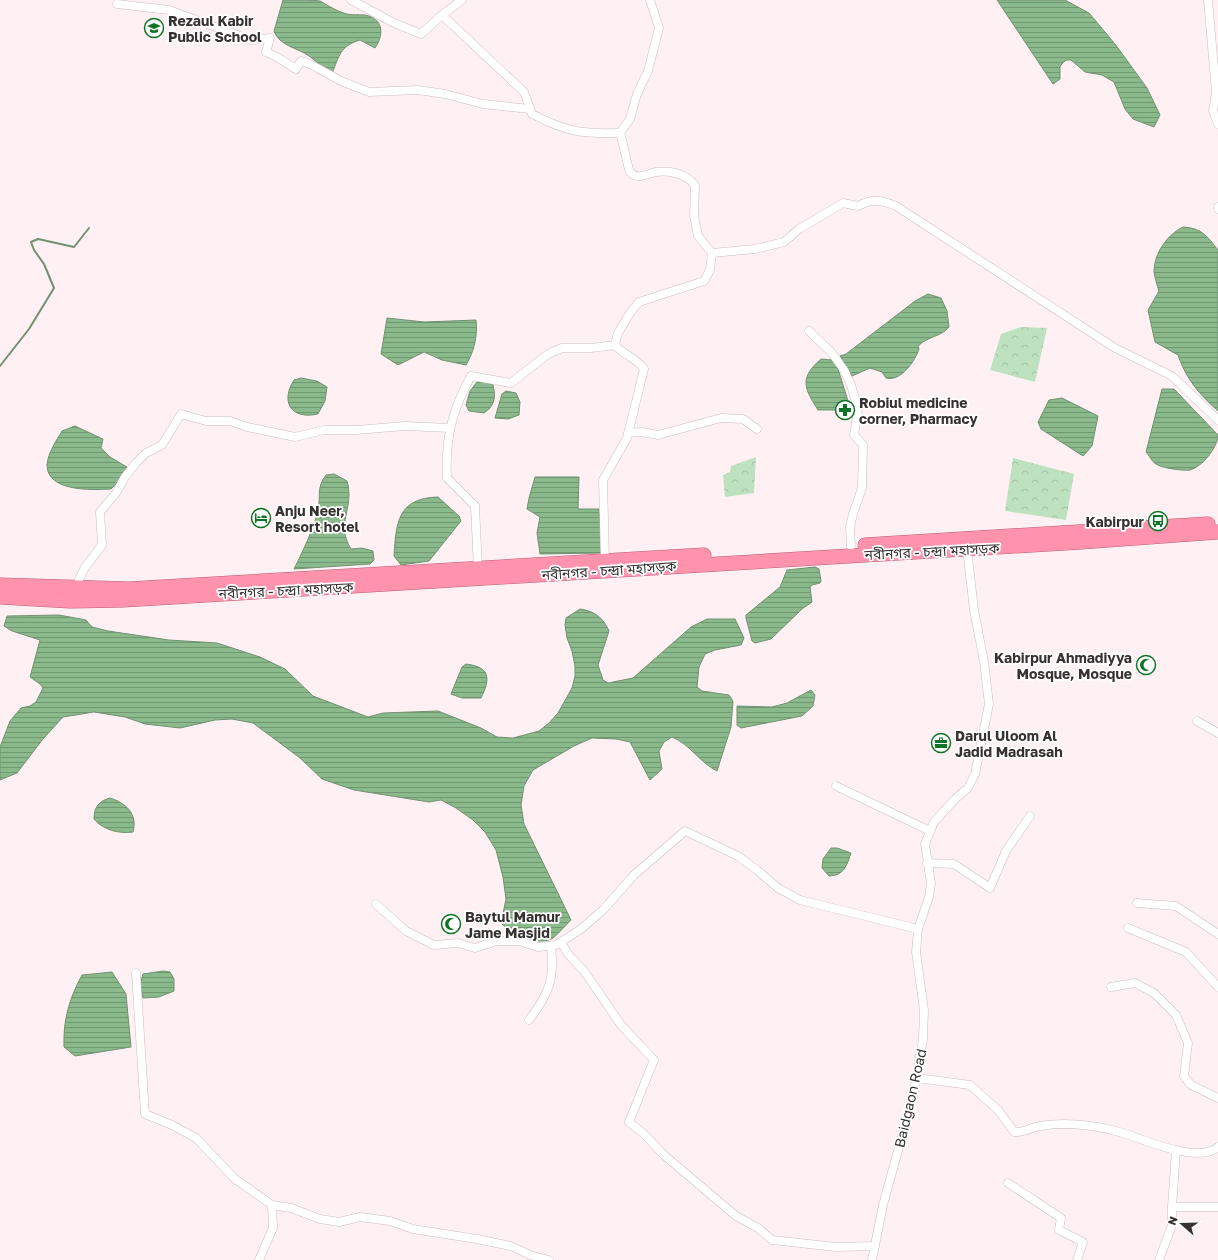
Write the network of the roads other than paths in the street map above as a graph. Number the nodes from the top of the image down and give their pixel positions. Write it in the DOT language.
graph roads {
  1 [pos="351,0"];
  2 [pos="462,0"];
  3 [pos="650,0"];
  4 [pos="1208,0"];
  5 [pos="117,4"];
  6 [pos="442,15"];
  7 [pos="530,109"];
  8 [pos="1218,124"];
  9 [pos="620,133"];
  10 [pos="712,253"];
  11 [pos="809,331"];
  12 [pos="615,345"];
  13 [pos="1218,420"];
  14 [pos="450,428"];
  15 [pos="757,429"];
  16 [pos="628,433"];
  17 [pos="1218,523"];
  18 [pos="1218,532"];
  19 [pos="851,546"];
  20 [pos="967,549"];
  21 [pos="605,561"];
  22 [pos="478,569"];
  23 [pos="0,585"];
  24 [pos="75,588"];
  25 [pos="0,597"];
  26 [pos="1197,721"];
  27 [pos="1218,733"];
  28 [pos="836,786"];
  29 [pos="1030,816"];
  30 [pos="930,831"];
  31 [pos="926,863"];
  32 [pos="1137,903"];
  33 [pos="376,904"];
  34 [pos="1128,928"];
  35 [pos="918,929"];
  36 [pos="1218,934"];
  37 [pos="561,942"];
  38 [pos="551,946"];
  39 [pos="136,973"];
  40 [pos="1111,987"];
  41 [pos="1218,987"];
  42 [pos="529,1020"];
  43 [pos="917,1078"];
  44 [pos="1218,1098"];
  45 [pos="1218,1147"];
  46 [pos="1176,1150"];
  47 [pos="1008,1183"];
  48 [pos="272,1205"];
  49 [pos="1218,1207"];
  50 [pos="1172,1208"];
  51 [pos="875,1246"];
  52 [pos="259,1260"];
  53 [pos="549,1260"];
  54 [pos="872,1260"];
  55 [pos="1077,1260"];
  56 [pos="1159,1260"];
  1 -- 6 [label="street"];
  2 -- 6 [label="street"];
  3 -- 9 [label="street"];
  4 -- 8 [label="street"];
  5 -- 7 [label="street"];
  6 -- 7 [label="street"];
  7 -- 9 [label="street"];
  9 -- 10 [label="street"];
  10 -- 12 [label="street"];
  10 -- 13 [label="street"];
  11 -- 19 [label="street"];
  12 -- 14 [label="street"];
  12 -- 16 [label="street"];
  14 -- 22 [label="street"];
  14 -- 24 [label="street"];
  15 -- 16 [label="street"];
  16 -- 21 [label="street"];
  17 -- 19 [label="highway, নবীনগর - চন্দ্রা মহাসড়ক"];
  18 -- 20 [label="highway, নবীনগর - চন্দ্রা মহাসড়ক"];
  19 -- 21 [label="highway, নবীনগর - চন্দ্রা মহাসড়ক"];
  20 -- 25 [label="highway, নবীনগর - চন্দ্রা মহাসড়ক"];
  20 -- 30 [label="street, Baidgaon Road"];
  21 -- 22 [label="highway, নবীনগর - চন্দ্রা মহাসড়ক"];
  22 -- 24 [label="highway, নবীনগর - চন্দ্রা মহাসড়ক"];
  23 -- 24 [label="highway, নবীনগর - চন্দ্রা মহাসড়ক"];
  26 -- 27 [label="street"];
  28 -- 30 [label="street"];
  29 -- 31 [label="street"];
  30 -- 31 [label="street, Baidgaon Road"];
  31 -- 35 [label="street, Baidgaon Road"];
  32 -- 36 [label="street"];
  33 -- 38 [label="street"];
  34 -- 41 [label="street"];
  35 -- 37 [label="street"];
  35 -- 43 [label="street, Baidgaon Road"];
  37 -- 38 [label="street"];
  37 -- 51 [label="street"];
  38 -- 42 [label="street"];
  39 -- 48 [label="street"];
  40 -- 44 [label="street"];
  43 -- 46 [label="street"];
  43 -- 51 [label="street, Baidgaon Road"];
  45 -- 46 [label="street"];
  46 -- 50 [label="street"];
  47 -- 55 [label="street"];
  48 -- 52 [label="street"];
  48 -- 53 [label="street"];
  49 -- 50 [label="street"];
  50 -- 56 [label="street"];
  51 -- 54 [label="street, Baidgaon Road"];
}
